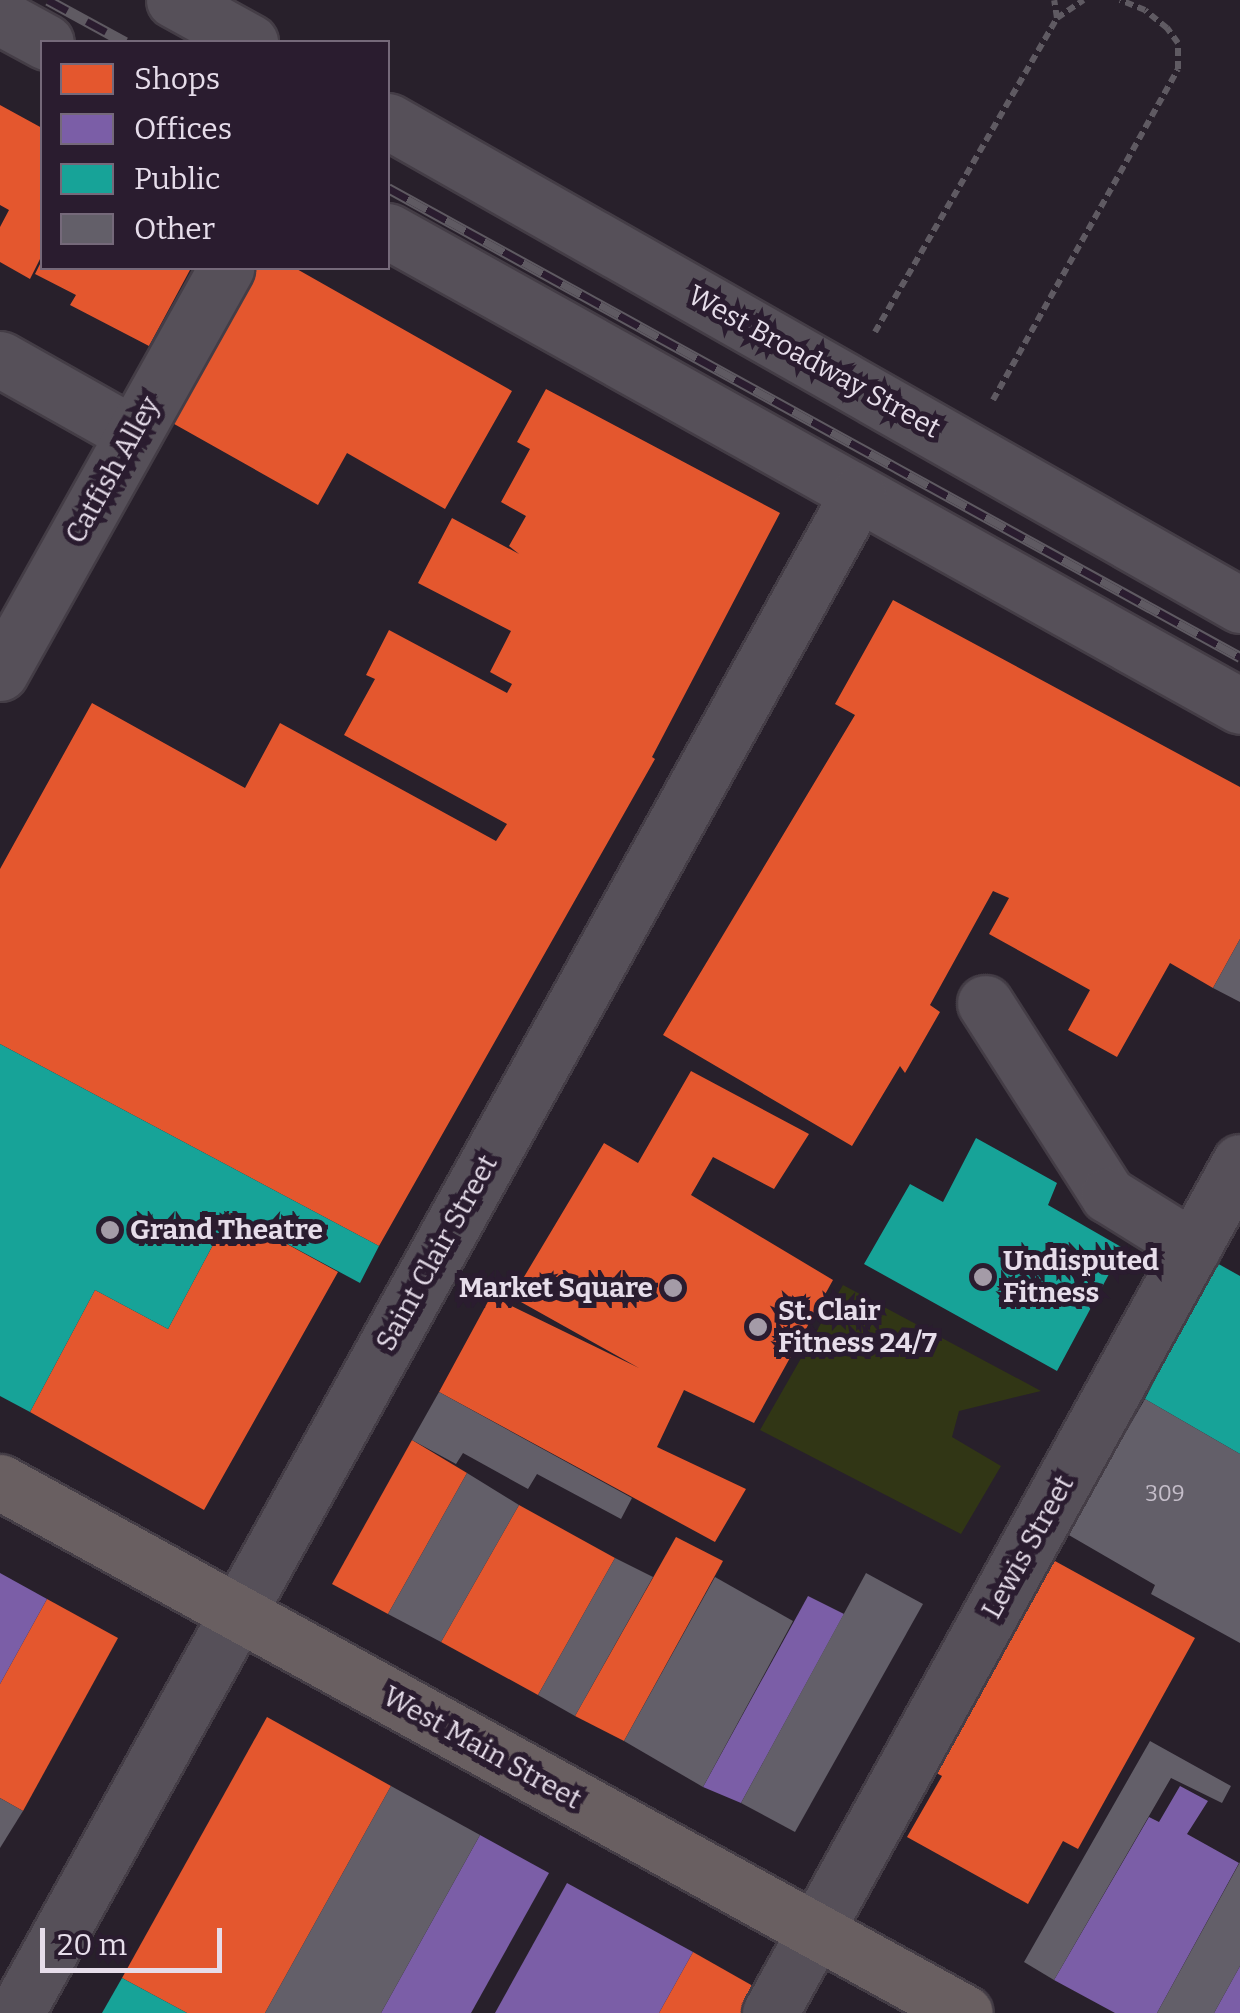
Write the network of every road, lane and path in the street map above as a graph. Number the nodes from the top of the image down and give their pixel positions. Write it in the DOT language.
graph roads {
  1 [pos="174,0"];
  2 [pos="1054,0"];
  3 [pos="1084,0"];
  4 [pos="1120,0"];
  5 [pos="0,17"];
  6 [pos="1056,18"];
  7 [pos="42,40"];
  8 [pos="246,40"];
  9 [pos="390,122"];
  10 [pos="390,233"];
  11 [pos="225,270"];
  12 [pos="869,342"];
  13 [pos="0,359"];
  14 [pos="990,406"];
  15 [pos="133,434"];
  16 [pos="858,494"];
  17 [pos="1240,605"];
  18 [pos="0,673"];
  19 [pos="1240,706"];
  20 [pos="985,1003"];
  21 [pos="1240,1162"];
  22 [pos="1193,1248"];
  23 [pos="0,1482"];
  24 [pos="238,1613"];
  25 [pos="816,1931"];
  26 [pos="16,2013"];
  27 [pos="770,2013"];
  28 [pos="965,2013"];
  1 -- 8 [label="street"];
  2 -- 6 [label="path"];
  3 -- 6 [label="path"];
  4 -- 14 [label="path"];
  5 -- 7 [label="street"];
  6 -- 12 [label="path"];
  9 -- 17 [label="street, West Broadway Street"];
  10 -- 16 [label="street"];
  11 -- 15 [label="street, Catfish Alley"];
  13 -- 15 [label="street"];
  15 -- 18 [label="street, Catfish Alley"];
  16 -- 19 [label="street"];
  16 -- 24 [label="street, Saint Clair Street"];
  20 -- 22 [label="street"];
  21 -- 22 [label="street, Lewis Street"];
  22 -- 25 [label="street, Lewis Street"];
  23 -- 24 [label="main road, West Main Street"];
  24 -- 25 [label="main road, West Main Street"];
  24 -- 26 [label="street, Saint Clair Street"];
  25 -- 27 [label="street, Lewis Street"];
  25 -- 28 [label="main road, West Main Street"];
}
